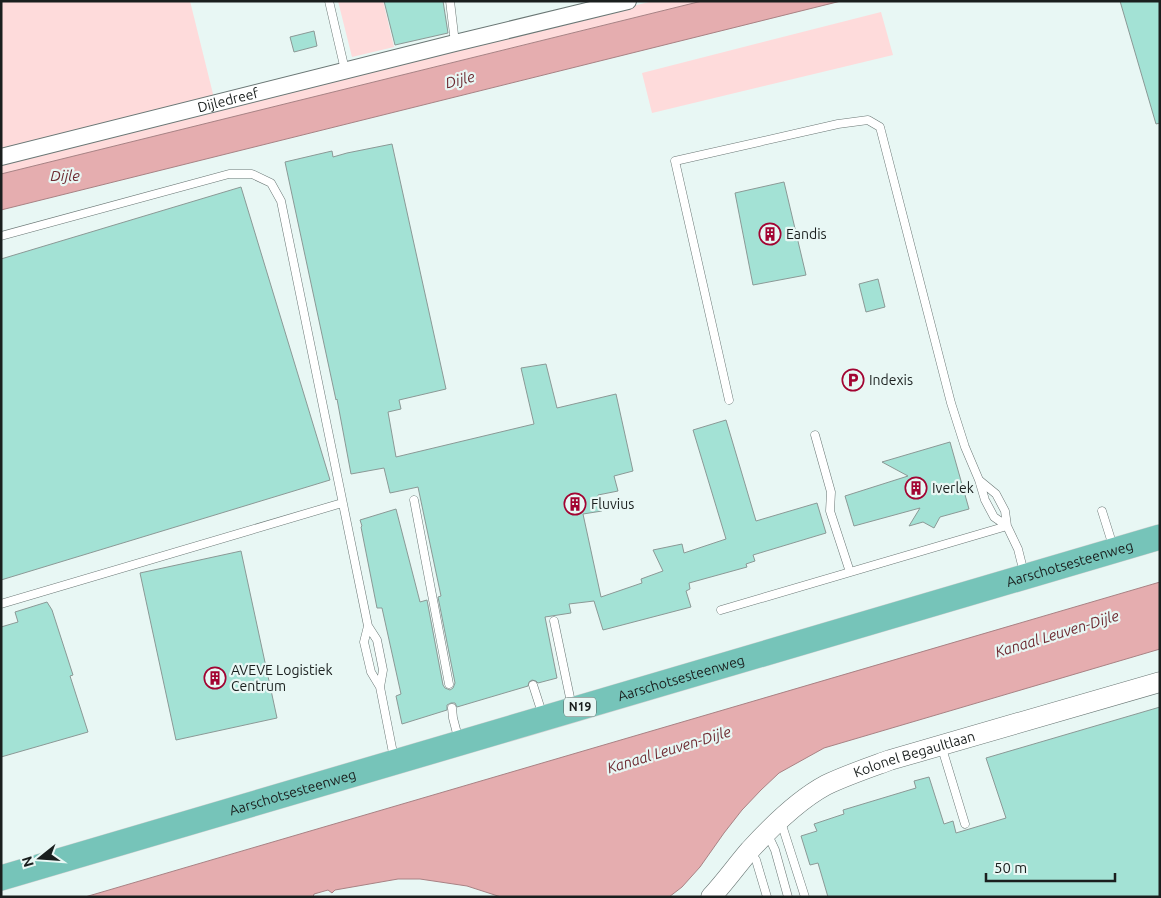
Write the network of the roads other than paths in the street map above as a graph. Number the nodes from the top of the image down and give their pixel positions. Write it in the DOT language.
graph roads {
  1 [pos="329,1"];
  2 [pos="450,1"];
  3 [pos="628,1"];
  4 [pos="598,5"];
  5 [pos="455,43"];
  6 [pos="345,70"];
  7 [pos="1,156"];
  8 [pos="1,236"];
  9 [pos="729,400"];
  10 [pos="815,435"];
  11 [pos="979,480"];
  12 [pos="414,500"];
  13 [pos="342,503"];
  14 [pos="1102,511"];
  15 [pos="1007,526"];
  16 [pos="1160,538"];
  17 [pos="1114,551"];
  18 [pos="850,572"];
  19 [pos="1025,577"];
  20 [pos="1,604"];
  21 [pos="721,610"];
  22 [pos="554,622"];
  23 [pos="368,626"];
  24 [pos="1160,682"];
  25 [pos="448,684"];
  26 [pos="534,685"];
  27 [pos="380,687"];
  28 [pos="452,708"];
  29 [pos="573,710"];
  30 [pos="543,718"];
  31 [pos="460,743"];
  32 [pos="941,745"];
  33 [pos="395,762"];
  34 [pos="965,824"];
  35 [pos="774,826"];
  36 [pos="749,851"];
  37 [pos="1,878"];
  38 [pos="711,897"];
  39 [pos="767,897"];
  40 [pos="788,897"];
  41 [pos="804,897"];
  1 -- 6 [label="lane"];
  2 -- 5 [label="lane"];
  3 -- 4 [label="street, Dijledreef"];
  4 -- 5 [label="street, Dijledreef"];
  5 -- 6 [label="street, Dijledreef"];
  6 -- 7 [label="street, Dijledreef"];
  8 -- 13 [label="lane"];
  9 -- 11 [label="lane"];
  10 -- 18 [label="lane"];
  11 -- 15 [label="lane"];
  11 -- 15 [label="lane"];
  12 -- 25 [label="lane"];
  13 -- 20 [label="lane"];
  13 -- 23 [label="lane"];
  14 -- 17 [label="lane"];
  15 -- 18 [label="lane"];
  15 -- 19 [label="lane"];
  16 -- 17 [label="main road, Aarschotsesteenweg / N19"];
  17 -- 19 [label="main road, Aarschotsesteenweg / N19"];
  18 -- 21 [label="lane"];
  19 -- 29 [label="main road, Aarschotsesteenweg / N19"];
  22 -- 29 [label="lane"];
  23 -- 27 [label="lane"];
  23 -- 27 [label="lane"];
  24 -- 32 [label="street, Kolonel Begaultlaan"];
  26 -- 30 [label="lane"];
  27 -- 33 [label="lane"];
  28 -- 31 [label="lane"];
  29 -- 30 [label="main road, Aarschotsesteenweg / N19"];
  30 -- 31 [label="main road, Aarschotsesteenweg / N19"];
  31 -- 33 [label="main road, Aarschotsesteenweg / N19"];
  32 -- 34 [label="lane"];
  32 -- 35 [label="street, Kolonel Begaultlaan"];
  33 -- 37 [label="main road, Aarschotsesteenweg / N19"];
  35 -- 36 [label="street, Kolonel Begaultlaan"];
  35 -- 40 [label="lane"];
  35 -- 41 [label="lane"];
  36 -- 38 [label="street, Kolonel Begaultlaan"];
  36 -- 39 [label="lane"];
}
